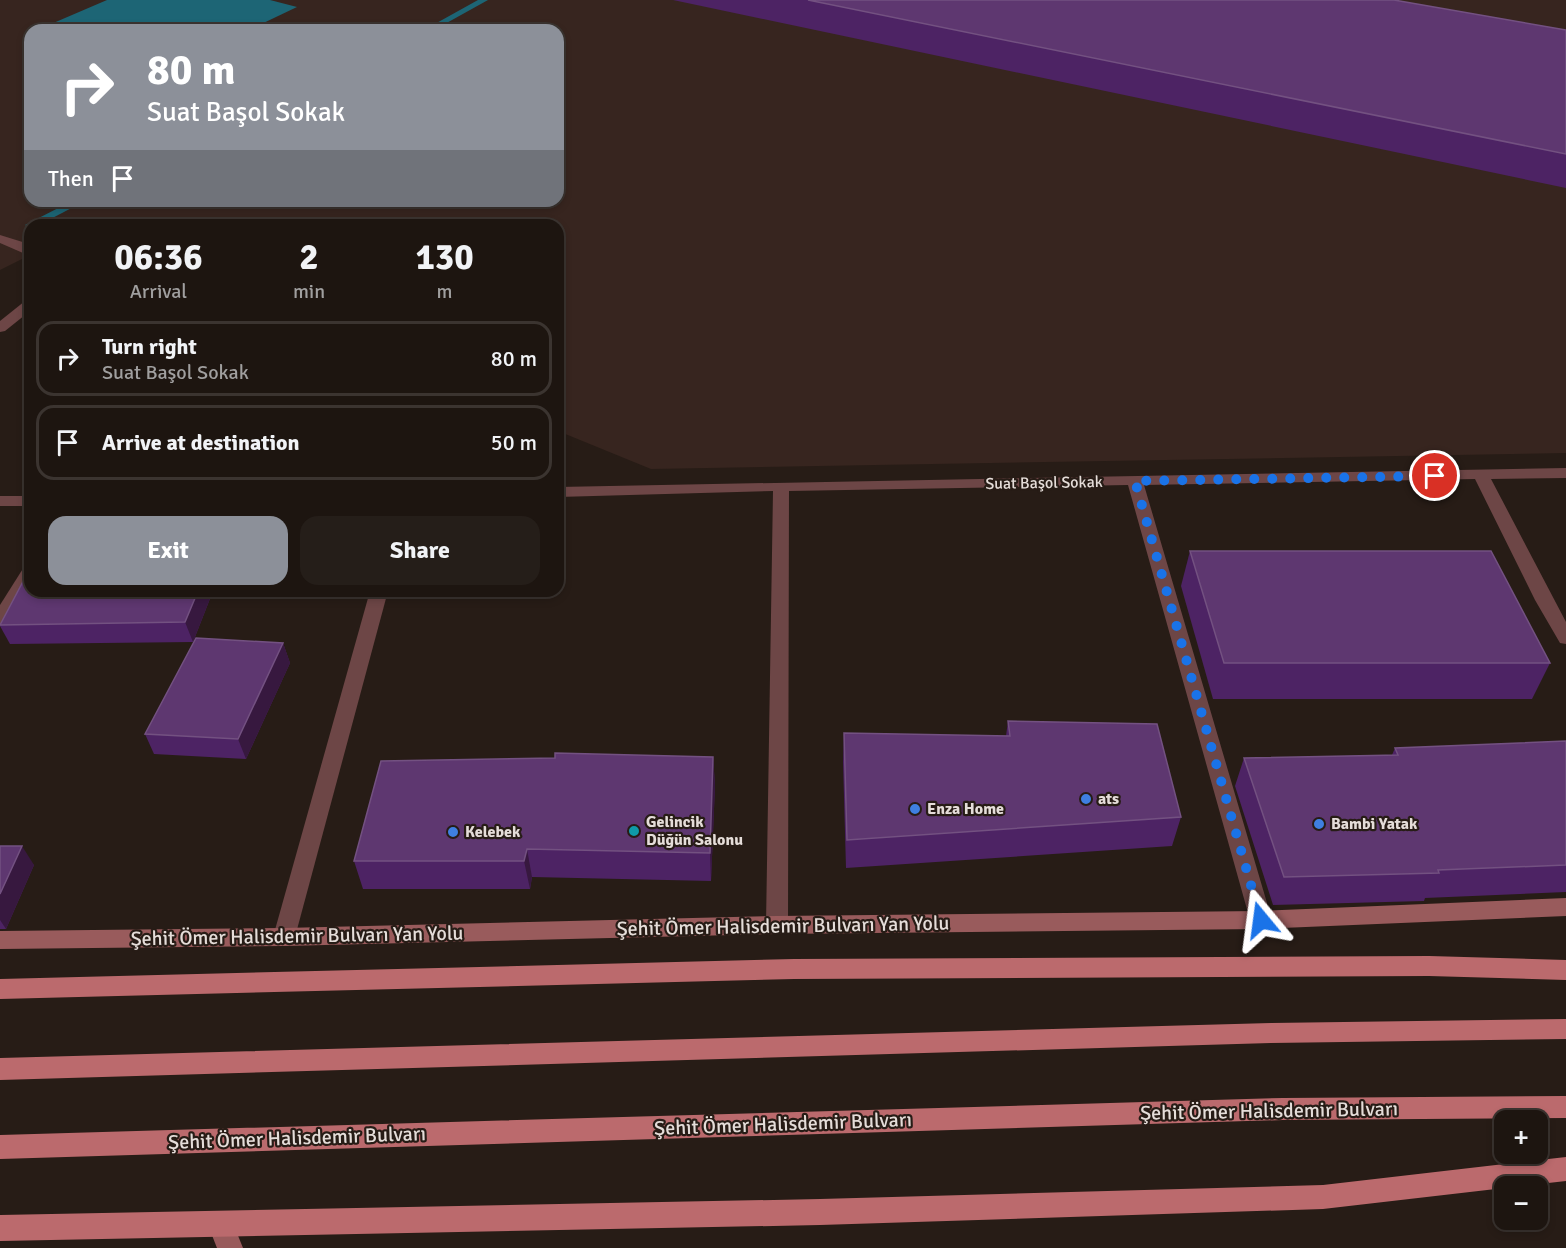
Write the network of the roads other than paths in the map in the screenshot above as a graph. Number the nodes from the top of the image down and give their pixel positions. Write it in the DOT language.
graph roads {
  1 [pos="0,239"];
  2 [pos="24,247"];
  3 [pos="24,309"];
  4 [pos="0,328"];
  5 [pos="1566,473"];
  6 [pos="1481,475"];
  7 [pos="1135,481"];
  8 [pos="781,486"];
  9 [pos="564,492"];
  10 [pos="0,501"];
  11 [pos="24,501"];
  12 [pos="24,581"];
  13 [pos="378,597"];
  14 [pos="0,619"];
  15 [pos="1566,638"];
  16 [pos="1566,907"];
  17 [pos="1261,920"];
  18 [pos="777,925"];
  19 [pos="284,937"];
  20 [pos="0,940"];
  21 [pos="1566,970"];
  22 [pos="0,989"];
  23 [pos="1566,1029"];
  24 [pos="0,1069"];
  25 [pos="1566,1107"];
  26 [pos="0,1147"];
  27 [pos="1566,1169"];
  28 [pos="0,1228"];
  29 [pos="225,1236"];
  1 -- 2 [label="street"];
  3 -- 4 [label="street"];
  5 -- 6 [label="street, Suat Başol Sokak"];
  6 -- 7 [label="street, Suat Başol Sokak"];
  6 -- 15 [label="street"];
  7 -- 8 [label="street, Suat Başol Sokak"];
  7 -- 17 [label="street"];
  8 -- 9 [label="street, Suat Başol Sokak"];
  8 -- 18 [label="street"];
  10 -- 11 [label="street"];
  12 -- 14 [label="street"];
  13 -- 19 [label="street"];
  16 -- 17 [label="street, Şehit Ömer Halisdemir Bulvarı Yan Yolu"];
  17 -- 18 [label="street, Şehit Ömer Halisdemir Bulvarı Yan Yolu"];
  18 -- 19 [label="street, Şehit Ömer Halisdemir Bulvarı Yan Yolu"];
  19 -- 20 [label="street, Şehit Ömer Halisdemir Bulvarı Yan Yolu"];
  21 -- 22 [label="main road"];
  23 -- 24 [label="main road"];
  25 -- 26 [label="main road, Şehit Ömer Halisdemir Bulvarı"];
  27 -- 29 [label="main road"];
  28 -- 29 [label="main road"];
}
